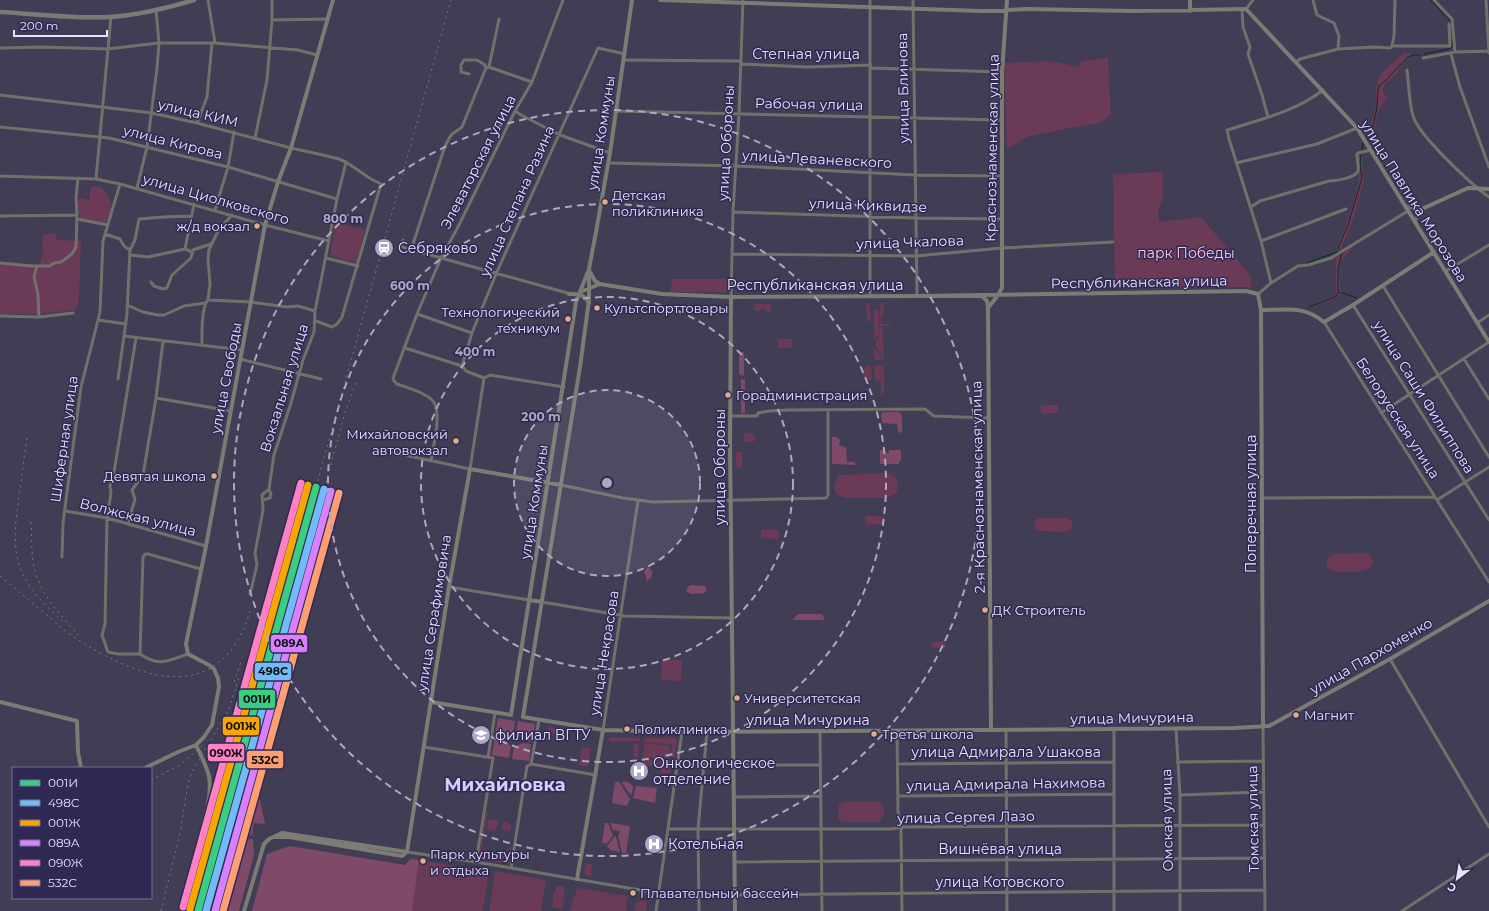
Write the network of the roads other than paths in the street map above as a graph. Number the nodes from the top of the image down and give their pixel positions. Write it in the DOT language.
graph roads {
  1 [pos="194,0"];
  2 [pos="208,0"];
  3 [pos="272,0"];
  4 [pos="333,0"];
  5 [pos="562,0"];
  6 [pos="632,0"];
  7 [pos="660,0"];
  8 [pos="870,0"];
  9 [pos="913,0"];
  10 [pos="1007,0"];
  11 [pos="1190,0"];
  12 [pos="1253,0"];
  13 [pos="1313,0"];
  14 [pos="1395,0"];
  15 [pos="1434,0"];
  16 [pos="1486,0"];
  17 [pos="743,2"];
  18 [pos="870,7"];
  19 [pos="913,8"];
  20 [pos="156,10"];
  21 [pos="1007,10"];
  22 [pos="1244,10"];
  23 [pos="1190,11"];
  24 [pos="0,12"];
  25 [pos="1488,13"];
  26 [pos="111,16"];
  27 [pos="328,19"];
  28 [pos="499,19"];
  29 [pos="272,20"];
  30 [pos="1449,24"];
  31 [pos="159,43"];
  32 [pos="213,43"];
  33 [pos="1392,46"];
  34 [pos="0,48"];
  35 [pos="270,48"];
  36 [pos="108,49"];
  37 [pos="1338,49"];
  38 [pos="1489,52"];
  39 [pos="1453,53"];
  40 [pos="625,54"];
  41 [pos="317,55"];
  42 [pos="1423,58"];
  43 [pos="624,60"];
  44 [pos="1296,62"];
  45 [pos="741,63"];
  46 [pos="871,66"];
  47 [pos="488,68"];
  48 [pos="914,70"];
  49 [pos="1407,70"];
  50 [pos="1002,72"];
  51 [pos="469,74"];
  52 [pos="532,82"];
  53 [pos="1323,90"];
  54 [pos="0,95"];
  55 [pos="102,108"];
  56 [pos="616,110"];
  57 [pos="515,111"];
  58 [pos="152,113"];
  59 [pos="739,114"];
  60 [pos="871,116"];
  61 [pos="1268,117"];
  62 [pos="915,118"];
  63 [pos="1002,120"];
  64 [pos="197,123"];
  65 [pos="0,127"];
  66 [pos="1357,128"];
  67 [pos="234,132"];
  68 [pos="560,135"];
  69 [pos="100,137"];
  70 [pos="255,138"];
  71 [pos="146,147"];
  72 [pos="291,148"];
  73 [pos="1370,150"];
  74 [pos="610,153"];
  75 [pos="346,162"];
  76 [pos="608,163"];
  77 [pos="1236,163"];
  78 [pos="736,166"];
  79 [pos="228,167"];
  80 [pos="1489,167"];
  81 [pos="870,173"];
  82 [pos="915,175"];
  83 [pos="0,176"];
  84 [pos="1002,176"];
  85 [pos="78,178"];
  86 [pos="96,179"];
  87 [pos="278,182"];
  88 [pos="120,184"];
  89 [pos="137,188"];
  90 [pos="1478,189"];
  91 [pos="1489,189"];
  92 [pos="1489,197"];
  93 [pos="337,199"];
  94 [pos="194,204"];
  95 [pos="1406,206"];
  96 [pos="1251,207"];
  97 [pos="1424,208"];
  98 [pos="1346,209"];
  99 [pos="215,210"];
  100 [pos="1408,211"];
  101 [pos="733,212"];
  102 [pos="77,215"];
  103 [pos="232,215"];
  104 [pos="0,216"];
  105 [pos="191,216"];
  106 [pos="870,216"];
  107 [pos="916,218"];
  108 [pos="77,219"];
  109 [pos="1002,219"];
  110 [pos="1415,222"];
  111 [pos="108,225"];
  112 [pos="265,225"];
  113 [pos="105,234"];
  114 [pos="403,240"];
  115 [pos="330,241"];
  116 [pos="1113,242"];
  117 [pos="1261,242"];
  118 [pos="211,244"];
  119 [pos="1489,245"];
  120 [pos="1002,248"];
  121 [pos="185,249"];
  122 [pos="130,250"];
  123 [pos="411,250"];
  124 [pos="192,252"];
  125 [pos="1434,252"];
  126 [pos="732,254"];
  127 [pos="130,256"];
  128 [pos="870,256"];
  129 [pos="916,256"];
  130 [pos="326,258"];
  131 [pos="441,258"];
  132 [pos="0,263"];
  133 [pos="37,266"];
  134 [pos="358,266"];
  135 [pos="589,269"];
  136 [pos="1446,272"];
  137 [pos="496,274"];
  138 [pos="151,282"];
  139 [pos="1271,283"];
  140 [pos="600,284"];
  141 [pos="1383,286"];
  142 [pos="589,288"];
  143 [pos="1002,288"];
  144 [pos="580,293"];
  145 [pos="569,294"];
  146 [pos="1258,294"];
  147 [pos="981,295"];
  148 [pos="998,295"];
  149 [pos="1009,295"];
  150 [pos="870,296"];
  151 [pos="917,296"];
  152 [pos="731,297"];
  153 [pos="208,300"];
  154 [pos="251,302"];
  155 [pos="576,302"];
  156 [pos="205,303"];
  157 [pos="589,304"];
  158 [pos="127,305"];
  159 [pos="1353,305"];
  160 [pos="988,308"];
  161 [pos="315,310"];
  162 [pos="1261,310"];
  163 [pos="73,313"];
  164 [pos="417,314"];
  165 [pos="1489,315"];
  166 [pos="0,316"];
  167 [pos="39,317"];
  168 [pos="98,320"];
  169 [pos="316,321"];
  170 [pos="1324,322"];
  171 [pos="1477,323"];
  172 [pos="126,324"];
  173 [pos="472,333"];
  174 [pos="124,336"];
  175 [pos="136,338"];
  176 [pos="163,341"];
  177 [pos="1489,342"];
  178 [pos="202,345"];
  179 [pos="405,348"];
  180 [pos="242,350"];
  181 [pos="240,359"];
  182 [pos="1464,359"];
  183 [pos="462,366"];
  184 [pos="299,374"];
  185 [pos="1438,376"];
  186 [pos="484,378"];
  187 [pos="118,379"];
  188 [pos="321,379"];
  189 [pos="564,387"];
  190 [pos="1410,394"];
  191 [pos="156,398"];
  192 [pos="1489,399"];
  193 [pos="828,410"];
  194 [pos="231,411"];
  195 [pos="1381,413"];
  196 [pos="731,416"];
  197 [pos="988,418"];
  198 [pos="391,452"];
  199 [pos="1489,457"];
  200 [pos="431,461"];
  201 [pos="1489,467"];
  202 [pos="470,469"];
  203 [pos="549,482"];
  204 [pos="1465,482"];
  205 [pos="561,485"];
  206 [pos="269,489"];
  207 [pos="1262,498"];
  208 [pos="1436,499"];
  209 [pos="262,500"];
  210 [pos="731,500"];
  211 [pos="638,501"];
  212 [pos="65,511"];
  213 [pos="107,518"];
  214 [pos="1489,520"];
  215 [pos="128,523"];
  216 [pos="206,546"];
  217 [pos="62,557"];
  218 [pos="201,569"];
  219 [pos="1489,582"];
  220 [pos="448,587"];
  221 [pos="250,594"];
  222 [pos="529,600"];
  223 [pos="1489,601"];
  224 [pos="542,602"];
  225 [pos="621,615"];
  226 [pos="732,618"];
  227 [pos="140,654"];
  228 [pos="188,654"];
  229 [pos="1390,659"];
  230 [pos="0,702"];
  231 [pos="431,702"];
  232 [pos="495,713"];
  233 [pos="523,717"];
  234 [pos="539,720"];
  235 [pos="1262,727"];
  236 [pos="1176,728"];
  237 [pos="1114,729"];
  238 [pos="603,730"];
  239 [pos="991,730"];
  240 [pos="1006,730"];
  241 [pos="820,731"];
  242 [pos="898,731"];
  243 [pos="682,732"];
  244 [pos="707,732"];
  245 [pos="734,732"];
  246 [pos="196,745"];
  247 [pos="424,747"];
  248 [pos="488,758"];
  249 [pos="1263,761"];
  250 [pos="1114,762"];
  251 [pos="1177,762"];
  252 [pos="1007,763"];
  253 [pos="531,764"];
  254 [pos="898,764"];
  255 [pos="734,765"];
  256 [pos="820,765"];
  257 [pos="81,767"];
  258 [pos="147,767"];
  259 [pos="596,775"];
  260 [pos="1263,792"];
  261 [pos="1114,794"];
  262 [pos="1006,795"];
  263 [pos="1180,795"];
  264 [pos="821,796"];
  265 [pos="898,796"];
  266 [pos="734,797"];
  267 [pos="1180,825"];
  268 [pos="1264,825"];
  269 [pos="1115,826"];
  270 [pos="901,827"];
  271 [pos="1007,827"];
  272 [pos="1489,827"];
  273 [pos="668,829"];
  274 [pos="698,829"];
  275 [pos="735,829"];
  276 [pos="822,829"];
  277 [pos="407,852"];
  278 [pos="1489,854"];
  279 [pos="1180,858"];
  280 [pos="1264,858"];
  281 [pos="1114,859"];
  282 [pos="901,860"];
  283 [pos="1007,860"];
  284 [pos="476,862"];
  285 [pos="735,862"];
  286 [pos="822,862"];
  287 [pos="511,868"];
  288 [pos="577,879"];
  289 [pos="1264,890"];
  290 [pos="1180,891"];
  291 [pos="658,893"];
  292 [pos="1007,893"];
  293 [pos="1114,893"];
  294 [pos="822,894"];
  295 [pos="902,894"];
  296 [pos="735,895"];
  297 [pos="181,911"];
  298 [pos="244,911"];
  299 [pos="656,911"];
  300 [pos="699,911"];
  301 [pos="735,911"];
  302 [pos="822,911"];
  303 [pos="902,911"];
  304 [pos="1008,911"];
  305 [pos="1114,911"];
  306 [pos="1180,911"];
  307 [pos="1265,911"];
  308 [pos="1402,911"];
  1 -- 20 [label="main road"];
  2 -- 32 [label="street"];
  3 -- 29 [label="street"];
  4 -- 27 [label="street, улица Свободы"];
  5 -- 52 [label="street, Элеваторская улица"];
  6 -- 40 [label="street, улица Коммуны"];
  7 -- 17 [label="street"];
  8 -- 18 [label="street"];
  9 -- 19 [label="street, улица Блинова"];
  10 -- 21 [label="street, Краснознаменская улица"];
  11 -- 23 [label="street"];
  12 -- 22 [label="street"];
  13 -- 37 [label="street"];
  14 -- 33 [label="street"];
  15 -- 39 [label="street"];
  16 -- 25 [label="street"];
  17 -- 18 [label="street"];
  17 -- 45 [label="street, улица Обороны"];
  18 -- 19 [label="street"];
  18 -- 46 [label="street"];
  19 -- 21 [label="street"];
  19 -- 48 [label="street, улица Блинова"];
  20 -- 26 [label="main road"];
  20 -- 31 [label="street"];
  21 -- 23 [label="street"];
  21 -- 50 [label="street, Краснознаменская улица"];
  22 -- 23 [label="street"];
  22 -- 44 [label="street, улица Павлика Морозова"];
  22 -- 61 [label="street"];
  24 -- 26 [label="main road"];
  25 -- 38 [label="street"];
  26 -- 36 [label="street"];
  27 -- 29 [label="street"];
  27 -- 41 [label="street, улица Свободы"];
  28 -- 47 [label="street"];
  29 -- 35 [label="street"];
  30 -- 33 [label="street"];
  31 -- 32 [label="street"];
  31 -- 36 [label="street"];
  31 -- 58 [label="street"];
  32 -- 35 [label="street"];
  32 -- 64 [label="street"];
  33 -- 37 [label="street"];
  34 -- 36 [label="street"];
  35 -- 41 [label="street"];
  35 -- 70 [label="street"];
  36 -- 55 [label="street"];
  37 -- 44 [label="street"];
  38 -- 39 [label="street"];
  39 -- 42 [label="street"];
  39 -- 80 [label="street"];
  40 -- 43 [label="street, улица Коммуны"];
  40 -- 68 [label="street, улица Степана Разина"];
  41 -- 72 [label="street, улица Свободы"];
  43 -- 45 [label="street, Степная улица"];
  43 -- 56 [label="street, улица Коммуны"];
  44 -- 53 [label="street, улица Павлика Морозова"];
  45 -- 46 [label="street, Степная улица"];
  45 -- 59 [label="street, улица Обороны"];
  46 -- 48 [label="street, Степная улица"];
  46 -- 60 [label="street"];
  47 -- 51 [label="street"];
  47 -- 52 [label="street"];
  47 -- 123 [label="street"];
  48 -- 50 [label="street, Степная улица"];
  48 -- 62 [label="street, улица Блинова"];
  49 -- 90 [label="street"];
  50 -- 63 [label="street, Краснознаменская улица"];
  52 -- 57 [label="street, Элеваторская улица"];
  53 -- 61 [label="street"];
  53 -- 66 [label="street, улица Павлика Морозова"];
  54 -- 55 [label="street, улица КИМ"];
  55 -- 58 [label="street, улица КИМ"];
  55 -- 69 [label="street"];
  56 -- 59 [label="street, Рабочая улица"];
  56 -- 74 [label="street, улица Коммуны"];
  57 -- 68 [label="street"];
  57 -- 131 [label="street, Элеваторская улица"];
  58 -- 64 [label="street, улица КИМ"];
  58 -- 71 [label="street"];
  59 -- 60 [label="street, Рабочая улица"];
  59 -- 78 [label="street, улица Обороны"];
  60 -- 62 [label="street, Рабочая улица"];
  60 -- 81 [label="street"];
  61 -- 77 [label="street"];
  62 -- 63 [label="street, Рабочая улица"];
  62 -- 82 [label="street, улица Блинова"];
  63 -- 84 [label="street, Краснознаменская улица"];
  64 -- 67 [label="street, улица КИМ"];
  65 -- 69 [label="street, улица Кирова"];
  66 -- 73 [label="street, улица Павлика Морозова"];
  66 -- 77 [label="street"];
  67 -- 70 [label="street, улица КИМ"];
  67 -- 79 [label="street"];
  68 -- 74 [label="street"];
  68 -- 137 [label="street, улица Степана Разина"];
  69 -- 71 [label="street, улица Кирова"];
  69 -- 86 [label="street"];
  70 -- 72 [label="street, улица КИМ"];
  71 -- 79 [label="street, улица Кирова"];
  71 -- 89 [label="street"];
  72 -- 75 [label="street, улица КИМ"];
  72 -- 87 [label="street, улица Свободы"];
  73 -- 95 [label="street, улица Павлика Морозова"];
  73 -- 96 [label="street"];
  74 -- 76 [label="street, улица Коммуны"];
  75 -- 93 [label="street, Вокзальная улица"];
  75 -- 134 [label="street, улица КИМ"];
  76 -- 78 [label="street, улица Леваневского"];
  76 -- 135 [label="street, улица Коммуны"];
  77 -- 96 [label="street"];
  78 -- 81 [label="street, улица Леваневского"];
  78 -- 101 [label="street, улица Обороны"];
  79 -- 87 [label="street, улица Кирова"];
  79 -- 99 [label="street"];
  81 -- 82 [label="street, улица Леваневского"];
  81 -- 106 [label="street"];
  82 -- 84 [label="street, улица Леваневского"];
  82 -- 107 [label="street, улица Блинова"];
  83 -- 85 [label="street, улица Циолковского"];
  84 -- 109 [label="street, Краснознаменская улица"];
  85 -- 86 [label="street, улица Циолковского"];
  85 -- 102 [label="street"];
  86 -- 88 [label="street, улица Циолковского"];
  87 -- 93 [label="street, улица Кирова"];
  87 -- 112 [label="street, улица Свободы"];
  88 -- 89 [label="street, улица Циолковского"];
  88 -- 111 [label="street, Шиферная улица"];
  89 -- 94 [label="street, улица Циолковского"];
  90 -- 91 [label="street"];
  90 -- 92 [label="street"];
  90 -- 97 [label="street"];
  93 -- 115 [label="street, Вокзальная улица"];
  94 -- 99 [label="street, улица Циолковского"];
  94 -- 105 [label="street"];
  95 -- 97 [label="street"];
  95 -- 100 [label="street, улица Павлика Морозова"];
  96 -- 117 [label="street"];
  97 -- 110 [label="street"];
  98 -- 117 [label="street"];
  99 -- 103 [label="street, улица Циолковского"];
  100 -- 110 [label="street, улица Павлика Морозова"];
  100 -- 139 [label="street"];
  101 -- 106 [label="street, улица Киквидзе"];
  101 -- 126 [label="street, улица Обороны"];
  102 -- 104 [label="street"];
  102 -- 108 [label="street"];
  103 -- 112 [label="street, улица Циолковского"];
  103 -- 118 [label="street"];
  105 -- 121 [label="street"];
  105 -- 122 [label="street"];
  106 -- 107 [label="street, улица Киквидзе"];
  106 -- 128 [label="street"];
  107 -- 109 [label="street, улица Киквидзе"];
  107 -- 129 [label="street, улица Блинова"];
  108 -- 111 [label="street"];
  108 -- 133 [label="street"];
  109 -- 120 [label="street, Краснознаменская улица"];
  110 -- 125 [label="street, улица Павлика Морозова"];
  111 -- 113 [label="street, Шиферная улица"];
  112 -- 115 [label="street, улица Циолковского"];
  112 -- 154 [label="street, улица Свободы"];
  113 -- 122 [label="street"];
  113 -- 168 [label="street, Шиферная улица"];
  114 -- 123 [label="street"];
  115 -- 130 [label="street, Вокзальная улица"];
  116 -- 120 [label="street, улица Чкалова"];
  117 -- 139 [label="street"];
  118 -- 124 [label="street"];
  118 -- 153 [label="street"];
  119 -- 136 [label="street"];
  120 -- 129 [label="street, улица Чкалова"];
  120 -- 143 [label="street, Краснознаменская улица"];
  121 -- 124 [label="street"];
  121 -- 127 [label="street"];
  122 -- 127 [label="street"];
  123 -- 131 [label="street"];
  124 -- 138 [label="street"];
  125 -- 136 [label="street, улица Павлика Морозова"];
  125 -- 141 [label="street"];
  126 -- 128 [label="street, улица Чкалова"];
  126 -- 152 [label="street, улица Обороны"];
  127 -- 158 [label="street"];
  128 -- 129 [label="street, улица Чкалова"];
  128 -- 150 [label="street"];
  129 -- 151 [label="street, улица Блинова"];
  130 -- 134 [label="street"];
  130 -- 161 [label="street, Вокзальная улица"];
  131 -- 137 [label="street"];
  131 -- 164 [label="street, Элеваторская улица"];
  132 -- 133 [label="street"];
  133 -- 167 [label="street"];
  134 -- 169 [label="street"];
  135 -- 140 [label="street"];
  135 -- 142 [label="street, улица Коммуны"];
  135 -- 144 [label="street, улица Коммуны"];
  136 -- 171 [label="street, улица Павлика Морозова"];
  137 -- 145 [label="street"];
  137 -- 173 [label="street, улица Степана Разина"];
  139 -- 146 [label="street"];
  140 -- 142 [label="street, Республиканская улица"];
  140 -- 152 [label="street, Республиканская улица"];
  141 -- 159 [label="street"];
  141 -- 185 [label="street"];
  142 -- 144 [label="street, Республиканская улица"];
  142 -- 157 [label="street, улица Коммуны"];
  143 -- 148 [label="street, Краснознаменская улица"];
  143 -- 149 [label="street"];
  144 -- 145 [label="street"];
  144 -- 155 [label="street, улица Коммуны"];
  144 -- 157 [label="street"];
  145 -- 155 [label="street"];
  146 -- 149 [label="street, Республиканская улица"];
  146 -- 162 [label="street, Поперечная улица"];
  147 -- 148 [label="street, Республиканская улица"];
  147 -- 151 [label="street, Республиканская улица"];
  147 -- 160 [label="street"];
  148 -- 149 [label="street, Республиканская улица"];
  148 -- 160 [label="street"];
  150 -- 151 [label="street, Республиканская улица"];
  150 -- 152 [label="street, Республиканская улица"];
  152 -- 196 [label="street, улица Обороны"];
  153 -- 154 [label="street"];
  153 -- 156 [label="street"];
  154 -- 161 [label="street"];
  154 -- 180 [label="street, улица Свободы"];
  155 -- 157 [label="street"];
  155 -- 189 [label="street, улица Коммуны"];
  156 -- 158 [label="street"];
  156 -- 178 [label="street"];
  157 -- 205 [label="street, улица Коммуны"];
  158 -- 172 [label="street"];
  159 -- 170 [label="street"];
  159 -- 190 [label="street, улица Саши Филиппова"];
  160 -- 197 [label="street, 2-я Краснознаменская улица"];
  161 -- 169 [label="street, Вокзальная улица"];
  162 -- 170 [label="street, Белорусская улица"];
  162 -- 207 [label="street, Поперечная улица"];
  163 -- 167 [label="street"];
  164 -- 173 [label="street"];
  164 -- 179 [label="street, Элеваторская улица"];
  165 -- 171 [label="street"];
  166 -- 167 [label="street"];
  168 -- 172 [label="street"];
  168 -- 212 [label="street, Шиферная улица"];
  169 -- 184 [label="street, Вокзальная улица"];
  170 -- 195 [label="street, Белорусская улица"];
  171 -- 177 [label="street, улица Павлика Морозова"];
  172 -- 174 [label="street"];
  173 -- 183 [label="street, улица Степана Разина"];
  174 -- 175 [label="street"];
  174 -- 187 [label="street"];
  175 -- 176 [label="street"];
  175 -- 213 [label="street"];
  176 -- 178 [label="street"];
  176 -- 191 [label="street"];
  177 -- 182 [label="street"];
  178 -- 180 [label="street"];
  179 -- 183 [label="street"];
  179 -- 200 [label="street, Элеваторская улица"];
  180 -- 181 [label="street, улица Свободы"];
  181 -- 184 [label="street"];
  181 -- 194 [label="street, улица Свободы"];
  182 -- 185 [label="street"];
  182 -- 192 [label="street"];
  183 -- 186 [label="street"];
  184 -- 188 [label="street"];
  184 -- 206 [label="street, Вокзальная улица"];
  185 -- 190 [label="street"];
  185 -- 199 [label="street"];
  186 -- 189 [label="street"];
  186 -- 202 [label="street, улица Серафимовича"];
  189 -- 203 [label="street, улица Коммуны"];
  190 -- 195 [label="street"];
  190 -- 204 [label="street, улица Саши Филиппова"];
  191 -- 194 [label="street"];
  191 -- 215 [label="street"];
  193 -- 196 [label="street"];
  193 -- 197 [label="street"];
  193 -- 210 [label="street"];
  194 -- 216 [label="street, улица Свободы"];
  195 -- 208 [label="street, Белорусская улица"];
  196 -- 210 [label="street, улица Обороны"];
  197 -- 239 [label="street, 2-я Краснознаменская улица"];
  198 -- 200 [label="street"];
  200 -- 202 [label="street"];
  201 -- 204 [label="street"];
  202 -- 203 [label="street"];
  202 -- 220 [label="street, улица Серафимовича"];
  203 -- 205 [label="street"];
  203 -- 222 [label="street, улица Коммуны"];
  204 -- 208 [label="street"];
  204 -- 214 [label="street, улица Саши Филиппова"];
  205 -- 211 [label="street"];
  205 -- 224 [label="street, улица Коммуны"];
  206 -- 209 [label="street, Вокзальная улица"];
  206 -- 209 [label="street"];
  207 -- 208 [label="street"];
  207 -- 235 [label="street, Поперечная улица"];
  208 -- 219 [label="street, Белорусская улица"];
  209 -- 221 [label="street"];
  210 -- 211 [label="street"];
  210 -- 226 [label="street, улица Обороны"];
  211 -- 225 [label="street, улица Некрасова"];
  212 -- 213 [label="street, Волжская улица"];
  212 -- 217 [label="street, Шиферная улица"];
  213 -- 215 [label="street, Волжская улица"];
  213 -- 227 [label="street"];
  215 -- 216 [label="street, Волжская улица"];
  216 -- 218 [label="street, улица Свободы"];
  218 -- 227 [label="street"];
  218 -- 228 [label="street, улица Свободы"];
  220 -- 222 [label="street"];
  220 -- 231 [label="street, улица Серафимовича"];
  222 -- 224 [label="street"];
  222 -- 232 [label="street, улица Коммуны"];
  223 -- 229 [label="street, улица Пархоменко"];
  224 -- 225 [label="street"];
  224 -- 233 [label="street, улица Коммуны"];
  225 -- 226 [label="street"];
  225 -- 238 [label="street, улица Некрасова"];
  226 -- 245 [label="street, улица Обороны"];
  227 -- 228 [label="street"];
  228 -- 246 [label="street"];
  229 -- 235 [label="street, улица Пархоменко"];
  229 -- 272 [label="street"];
  230 -- 257 [label="street"];
  231 -- 232 [label="street"];
  231 -- 247 [label="street, улица Серафимовича"];
  232 -- 248 [label="street"];
  233 -- 234 [label="street, улица Мичурина"];
  234 -- 238 [label="street, улица Мичурина"];
  234 -- 253 [label="street"];
  235 -- 236 [label="street, улица Мичурина"];
  235 -- 249 [label="street, Томская улица"];
  236 -- 237 [label="street, улица Мичурина"];
  236 -- 251 [label="street, Омская улица"];
  237 -- 240 [label="street, улица Мичурина"];
  237 -- 250 [label="street"];
  238 -- 243 [label="street, улица Мичурина"];
  238 -- 259 [label="street, улица Некрасова"];
  239 -- 240 [label="street, улица Мичурина"];
  239 -- 242 [label="street, улица Мичурина"];
  240 -- 252 [label="street"];
  241 -- 242 [label="street, улица Мичурина"];
  241 -- 245 [label="street, улица Мичурина"];
  241 -- 256 [label="street"];
  242 -- 254 [label="street"];
  243 -- 244 [label="street, улица Мичурина"];
  243 -- 273 [label="street"];
  244 -- 245 [label="street, улица Мичурина"];
  244 -- 274 [label="street"];
  245 -- 255 [label="street, улица Обороны"];
  246 -- 258 [label="street"];
  246 -- 297 [label="street"];
  247 -- 248 [label="street"];
  247 -- 277 [label="street, улица Серафимовича"];
  248 -- 284 [label="street"];
  249 -- 251 [label="street"];
  249 -- 260 [label="street, Томская улица"];
  250 -- 252 [label="street, улица Адмирала Ушакова"];
  250 -- 261 [label="street"];
  251 -- 263 [label="street, Омская улица"];
  252 -- 254 [label="street, улица Адмирала Ушакова"];
  252 -- 262 [label="street"];
  253 -- 259 [label="street"];
  253 -- 287 [label="street"];
  254 -- 265 [label="street"];
  255 -- 256 [label="street"];
  255 -- 266 [label="street, улица Обороны"];
  256 -- 264 [label="street"];
  259 -- 288 [label="street, улица Некрасова"];
  260 -- 263 [label="street"];
  260 -- 268 [label="street, Томская улица"];
  261 -- 262 [label="street, улица Адмирала Нахимова"];
  261 -- 269 [label="street"];
  262 -- 265 [label="street, улица Адмирала Нахимова"];
  262 -- 271 [label="street"];
  263 -- 267 [label="street, Омская улица"];
  264 -- 266 [label="street"];
  264 -- 276 [label="street"];
  265 -- 270 [label="street"];
  266 -- 275 [label="street, улица Обороны"];
  267 -- 268 [label="street, улица Сергея Лазо"];
  267 -- 269 [label="street, улица Сергея Лазо"];
  267 -- 279 [label="street, Омская улица"];
  268 -- 280 [label="street, Томская улица"];
  269 -- 271 [label="street, улица Сергея Лазо"];
  269 -- 281 [label="street"];
  270 -- 271 [label="street, улица Сергея Лазо"];
  270 -- 276 [label="street, улица Сергея Лазо"];
  270 -- 282 [label="street"];
  271 -- 283 [label="street"];
  273 -- 274 [label="street, улица Сергея Лазо"];
  273 -- 291 [label="street"];
  274 -- 275 [label="street, улица Сергея Лазо"];
  274 -- 300 [label="street"];
  275 -- 276 [label="street, улица Сергея Лазо"];
  275 -- 285 [label="street, улица Обороны"];
  276 -- 286 [label="street"];
  277 -- 284 [label="street"];
  277 -- 298 [label="street"];
  278 -- 308 [label="street"];
  279 -- 280 [label="street, Вишнёвая улица"];
  279 -- 281 [label="street, Вишнёвая улица"];
  279 -- 290 [label="street, Омская улица"];
  280 -- 289 [label="street, Томская улица"];
  281 -- 283 [label="street, Вишнёвая улица"];
  281 -- 293 [label="street"];
  282 -- 283 [label="street, Вишнёвая улица"];
  282 -- 286 [label="street, Вишнёвая улица"];
  282 -- 295 [label="street"];
  283 -- 292 [label="street"];
  284 -- 287 [label="street"];
  285 -- 286 [label="street, Вишнёвая улица"];
  285 -- 296 [label="street, улица Обороны"];
  286 -- 294 [label="street"];
  287 -- 288 [label="street"];
  288 -- 291 [label="street"];
  289 -- 290 [label="street, улица Котовского"];
  289 -- 307 [label="street, Томская улица"];
  290 -- 293 [label="street, улица Котовского"];
  290 -- 306 [label="street, Омская улица"];
  291 -- 299 [label="street"];
  292 -- 293 [label="street, улица Котовского"];
  292 -- 295 [label="street, улица Котовского"];
  292 -- 304 [label="street"];
  293 -- 305 [label="street"];
  294 -- 295 [label="street, улица Котовского"];
  294 -- 296 [label="street, улица Котовского"];
  294 -- 302 [label="street"];
  295 -- 303 [label="street"];
  296 -- 301 [label="street, улица Обороны"];
}
